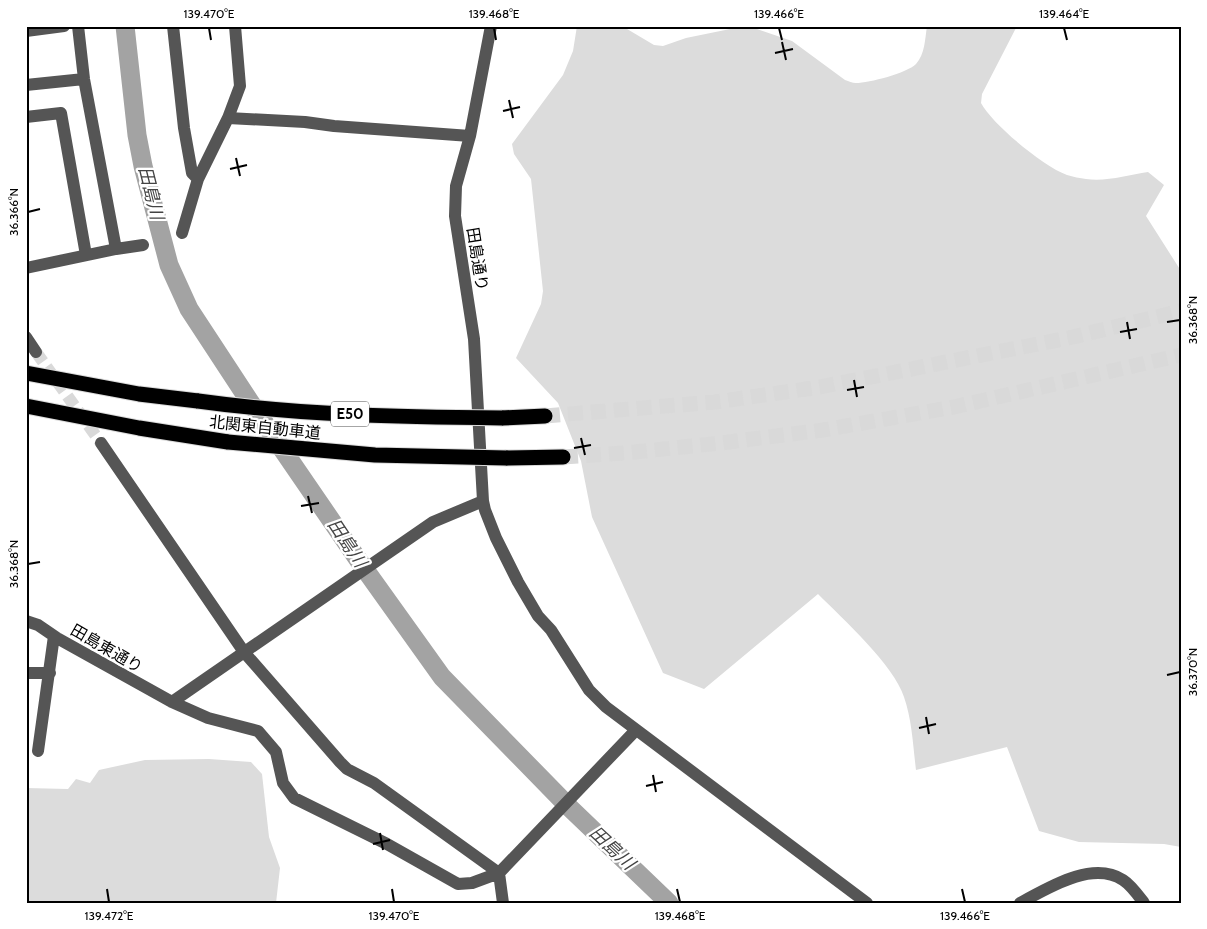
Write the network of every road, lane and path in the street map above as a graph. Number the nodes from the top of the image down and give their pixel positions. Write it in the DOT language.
graph roads {
  1 [pos="64,26"];
  2 [pos="78,26"];
  3 [pos="173,26"];
  4 [pos="235,26"];
  5 [pos="491,26"];
  6 [pos="51,27"];
  7 [pos="26,31"];
  8 [pos="84,79"];
  9 [pos="26,85"];
  10 [pos="26,117"];
  11 [pos="228,118"];
  12 [pos="470,136"];
  13 [pos="198,179"];
  14 [pos="182,232"];
  15 [pos="143,245"];
  16 [pos="116,249"];
  17 [pos="86,256"];
  18 [pos="26,268"];
  19 [pos="26,337"];
  20 [pos="36,352"];
  21 [pos="26,373"];
  22 [pos="26,406"];
  23 [pos="545,416"];
  24 [pos="101,443"];
  25 [pos="563,457"];
  26 [pos="483,501"];
  27 [pos="26,621"];
  28 [pos="54,636"];
  29 [pos="244,652"];
  30 [pos="26,673"];
  31 [pos="50,673"];
  32 [pos="172,702"];
  33 [pos="635,731"];
  34 [pos="38,751"];
  35 [pos="499,873"];
  36 [pos="503,903"];
  37 [pos="867,903"];
  38 [pos="1020,903"];
  39 [pos="1144,903"];
  1 -- 6 [label="street"];
  2 -- 8 [label="street"];
  3 -- 13 [label="street"];
  4 -- 11 [label="street"];
  5 -- 12 [label="street, 田島通り"];
  6 -- 7 [label="street"];
  8 -- 9 [label="street"];
  8 -- 16 [label="street"];
  10 -- 17 [label="street"];
  11 -- 12 [label="street"];
  11 -- 13 [label="street"];
  12 -- 26 [label="street, 田島通り"];
  13 -- 14 [label="street"];
  15 -- 16 [label="street"];
  16 -- 17 [label="street"];
  17 -- 18 [label="street"];
  19 -- 20 [label="street"];
  21 -- 23 [label="highway, 北関東自動車道 / E50, bridge"];
  22 -- 25 [label="highway, 北関東自動車道, bridge"];
  24 -- 29 [label="street"];
  26 -- 29 [label="street"];
  26 -- 33 [label="street, 田島通り"];
  27 -- 28 [label="street, 田島東通り"];
  28 -- 31 [label="street"];
  28 -- 32 [label="street, 田島東通り"];
  29 -- 32 [label="street"];
  29 -- 35 [label="street"];
  30 -- 31 [label="street"];
  31 -- 34 [label="street"];
  32 -- 35 [label="street, 田島東通り"];
  33 -- 35 [label="street"];
  33 -- 37 [label="street, 田島通り"];
  35 -- 36 [label="street"];
  38 -- 39 [label="street"];
}
